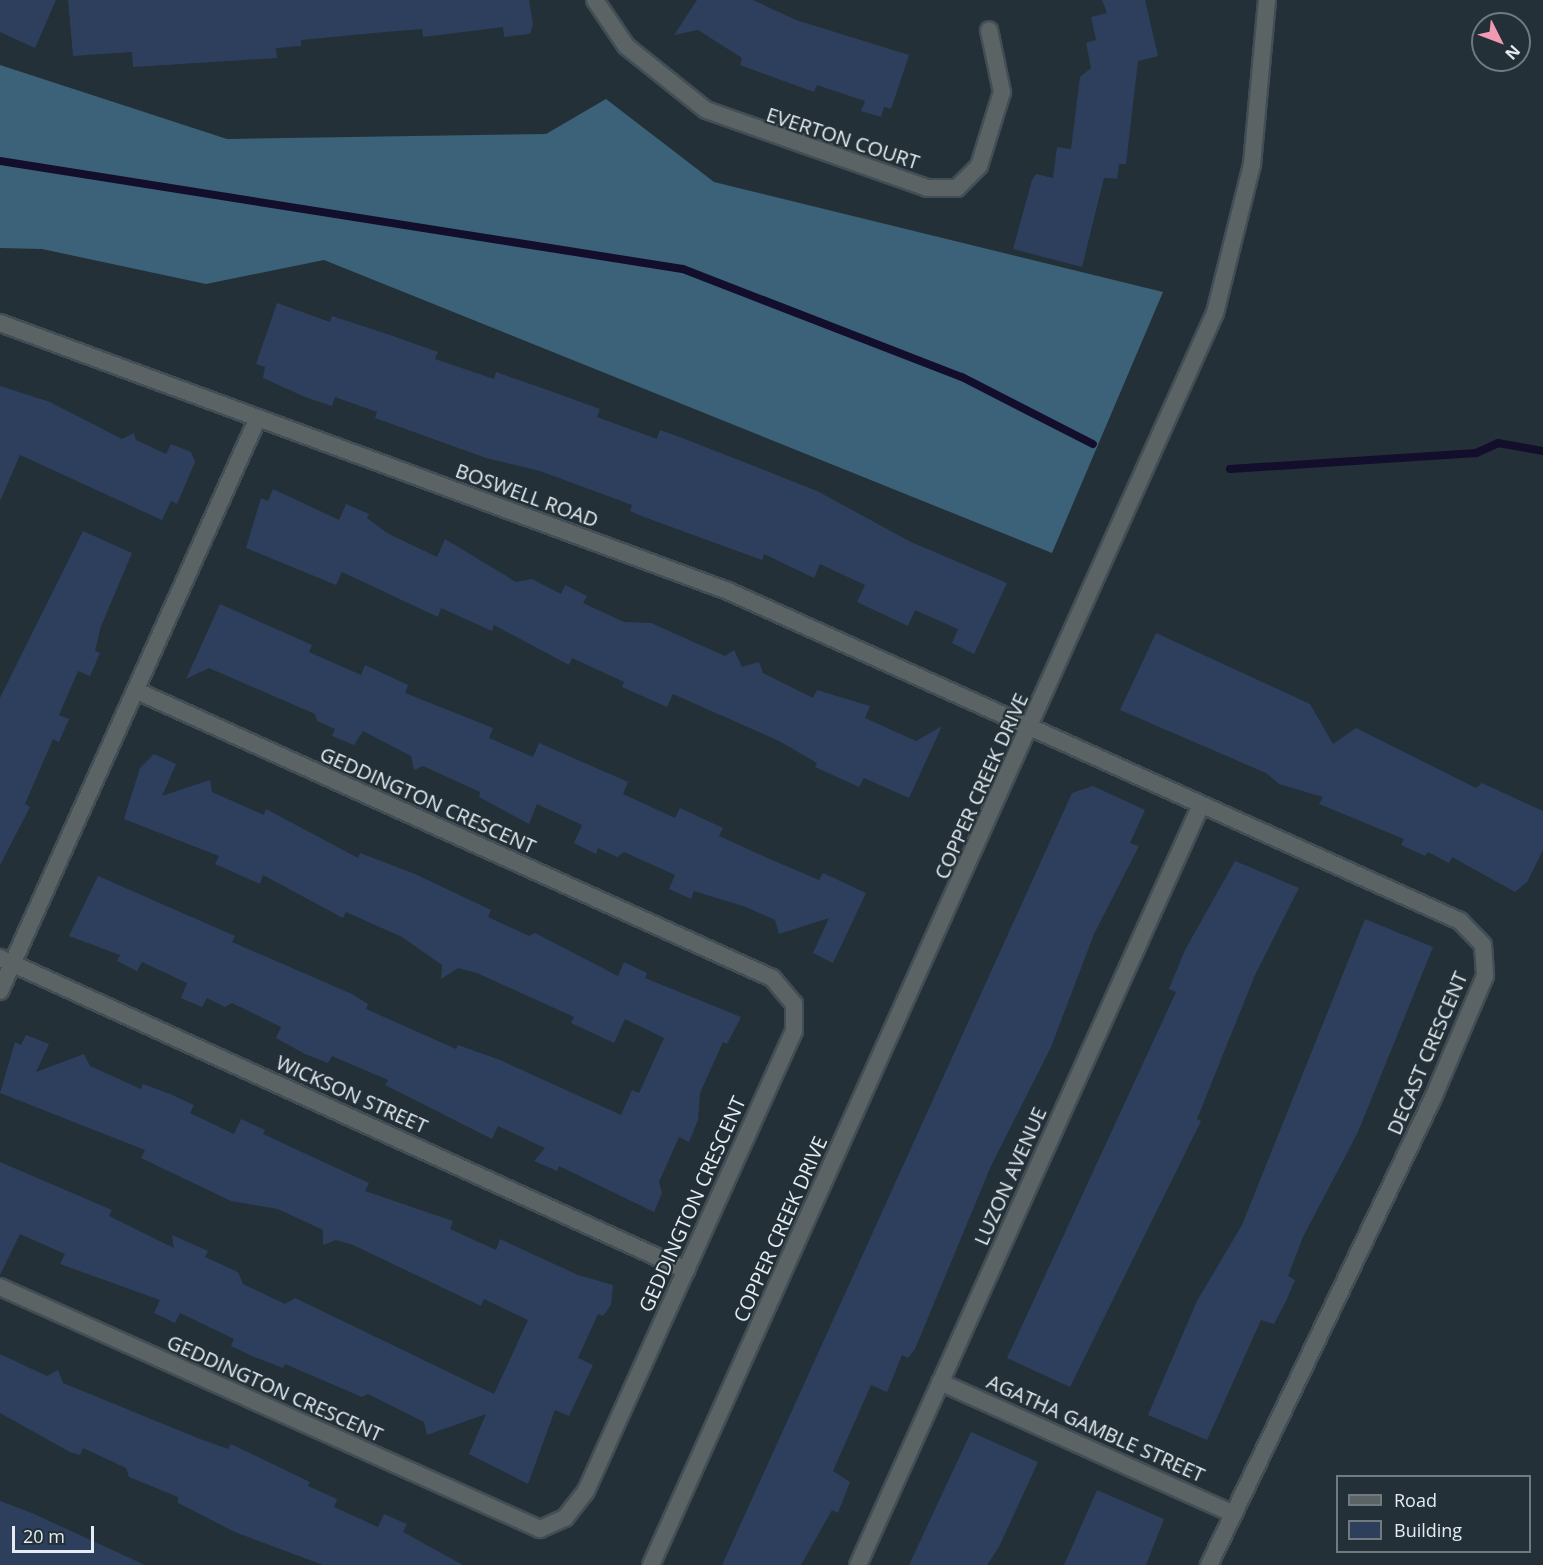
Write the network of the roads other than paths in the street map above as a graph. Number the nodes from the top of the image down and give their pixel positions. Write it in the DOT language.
graph roads {
  1 [pos="595,0"];
  2 [pos="1267,0"];
  3 [pos="989,30"];
  4 [pos="0,323"];
  5 [pos="257,420"];
  6 [pos="137,691"];
  7 [pos="1030,728"];
  8 [pos="1201,805"];
  9 [pos="6,960"];
  10 [pos="0,991"];
  11 [pos="686,1270"];
  12 [pos="0,1287"];
  13 [pos="940,1382"];
  14 [pos="1234,1514"];
  15 [pos="651,1565"];
  16 [pos="858,1565"];
  17 [pos="1209,1565"];
  1 -- 3 [label="street, EVERTON COURT"];
  2 -- 7 [label="street, COPPER CREEK DRIVE"];
  4 -- 5 [label="street, BOSWELL ROAD"];
  5 -- 6 [label="street"];
  5 -- 7 [label="street, BOSWELL ROAD"];
  6 -- 9 [label="street"];
  6 -- 11 [label="street, GEDDINGTON CRESCENT"];
  7 -- 8 [label="street, DECAST CRESCENT"];
  7 -- 15 [label="street, COPPER CREEK DRIVE"];
  8 -- 13 [label="street, LUZON AVENUE"];
  8 -- 14 [label="street, DECAST CRESCENT"];
  9 -- 10 [label="street"];
  9 -- 11 [label="street, WICKSON STREET"];
  11 -- 12 [label="street, GEDDINGTON CRESCENT"];
  13 -- 14 [label="street, AGATHA GAMBLE STREET"];
  13 -- 16 [label="street, LUZON AVENUE"];
  14 -- 17 [label="street, DECAST CRESCENT"];
}
